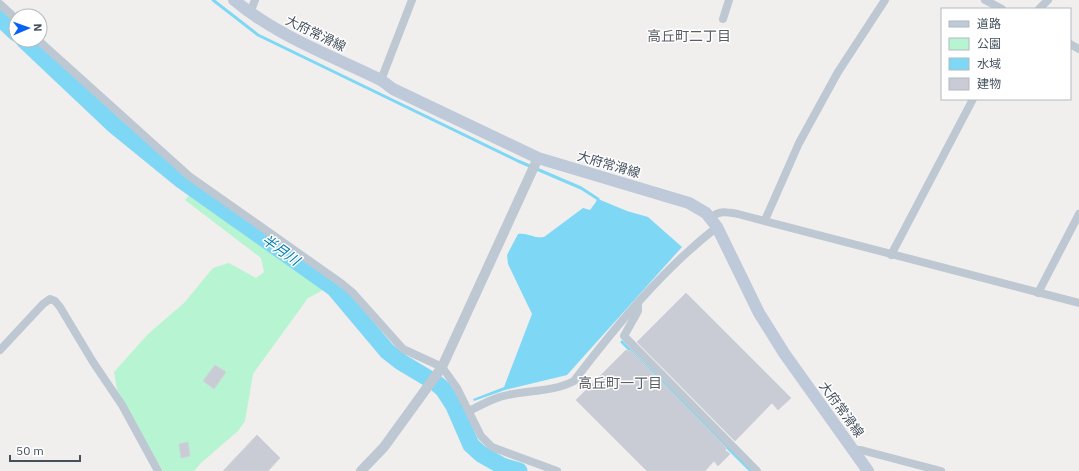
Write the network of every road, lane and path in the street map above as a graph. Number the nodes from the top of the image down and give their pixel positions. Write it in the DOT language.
graph roads {
  1 [pos="234,0"];
  2 [pos="255,0"];
  3 [pos="412,0"];
  4 [pos="729,0"];
  5 [pos="885,0"];
  6 [pos="985,0"];
  7 [pos="1048,0"];
  8 [pos="0,4"];
  9 [pos="1000,8"];
  10 [pos="1040,8"];
  11 [pos="8,12"];
  12 [pos="250,14"];
  13 [pos="723,19"];
  14 [pos="47,48"];
  15 [pos="381,80"];
  16 [pos="972,100"];
  17 [pos="538,158"];
  18 [pos="1079,214"];
  19 [pos="765,220"];
  20 [pos="714,223"];
  21 [pos="891,254"];
  22 [pos="1038,293"];
  23 [pos="1079,303"];
  24 [pos="638,304"];
  25 [pos="0,350"];
  26 [pos="440,370"];
  27 [pos="469,411"];
  28 [pos="854,450"];
  29 [pos="158,471"];
  30 [pos="361,471"];
  31 [pos="557,471"];
  32 [pos="757,471"];
  33 [pos="868,471"];
  34 [pos="941,471"];
  1 -- 12 [label="main road, 大府常滑線"];
  2 -- 12 [label="street"];
  3 -- 15 [label="street"];
  4 -- 13 [label="street"];
  5 -- 19 [label="street"];
  6 -- 9 [label="street"];
  7 -- 10 [label="street"];
  8 -- 11 [label="street"];
  12 -- 15 [label="main road, 大府常滑線"];
  14 -- 26 [label="street"];
  15 -- 17 [label="main road, 大府常滑線"];
  16 -- 21 [label="street"];
  17 -- 20 [label="main road, 大府常滑線"];
  17 -- 26 [label="street"];
  18 -- 22 [label="street"];
  19 -- 20 [label="street"];
  19 -- 21 [label="street"];
  20 -- 24 [label="street"];
  20 -- 28 [label="main road, 大府常滑線"];
  21 -- 22 [label="street"];
  22 -- 23 [label="street"];
  24 -- 27 [label="street"];
  24 -- 32 [label="street"];
  25 -- 29 [label="street"];
  26 -- 27 [label="street"];
  26 -- 30 [label="street"];
  27 -- 31 [label="street"];
  28 -- 33 [label="main road, 大府常滑線"];
  28 -- 34 [label="street"];
}
